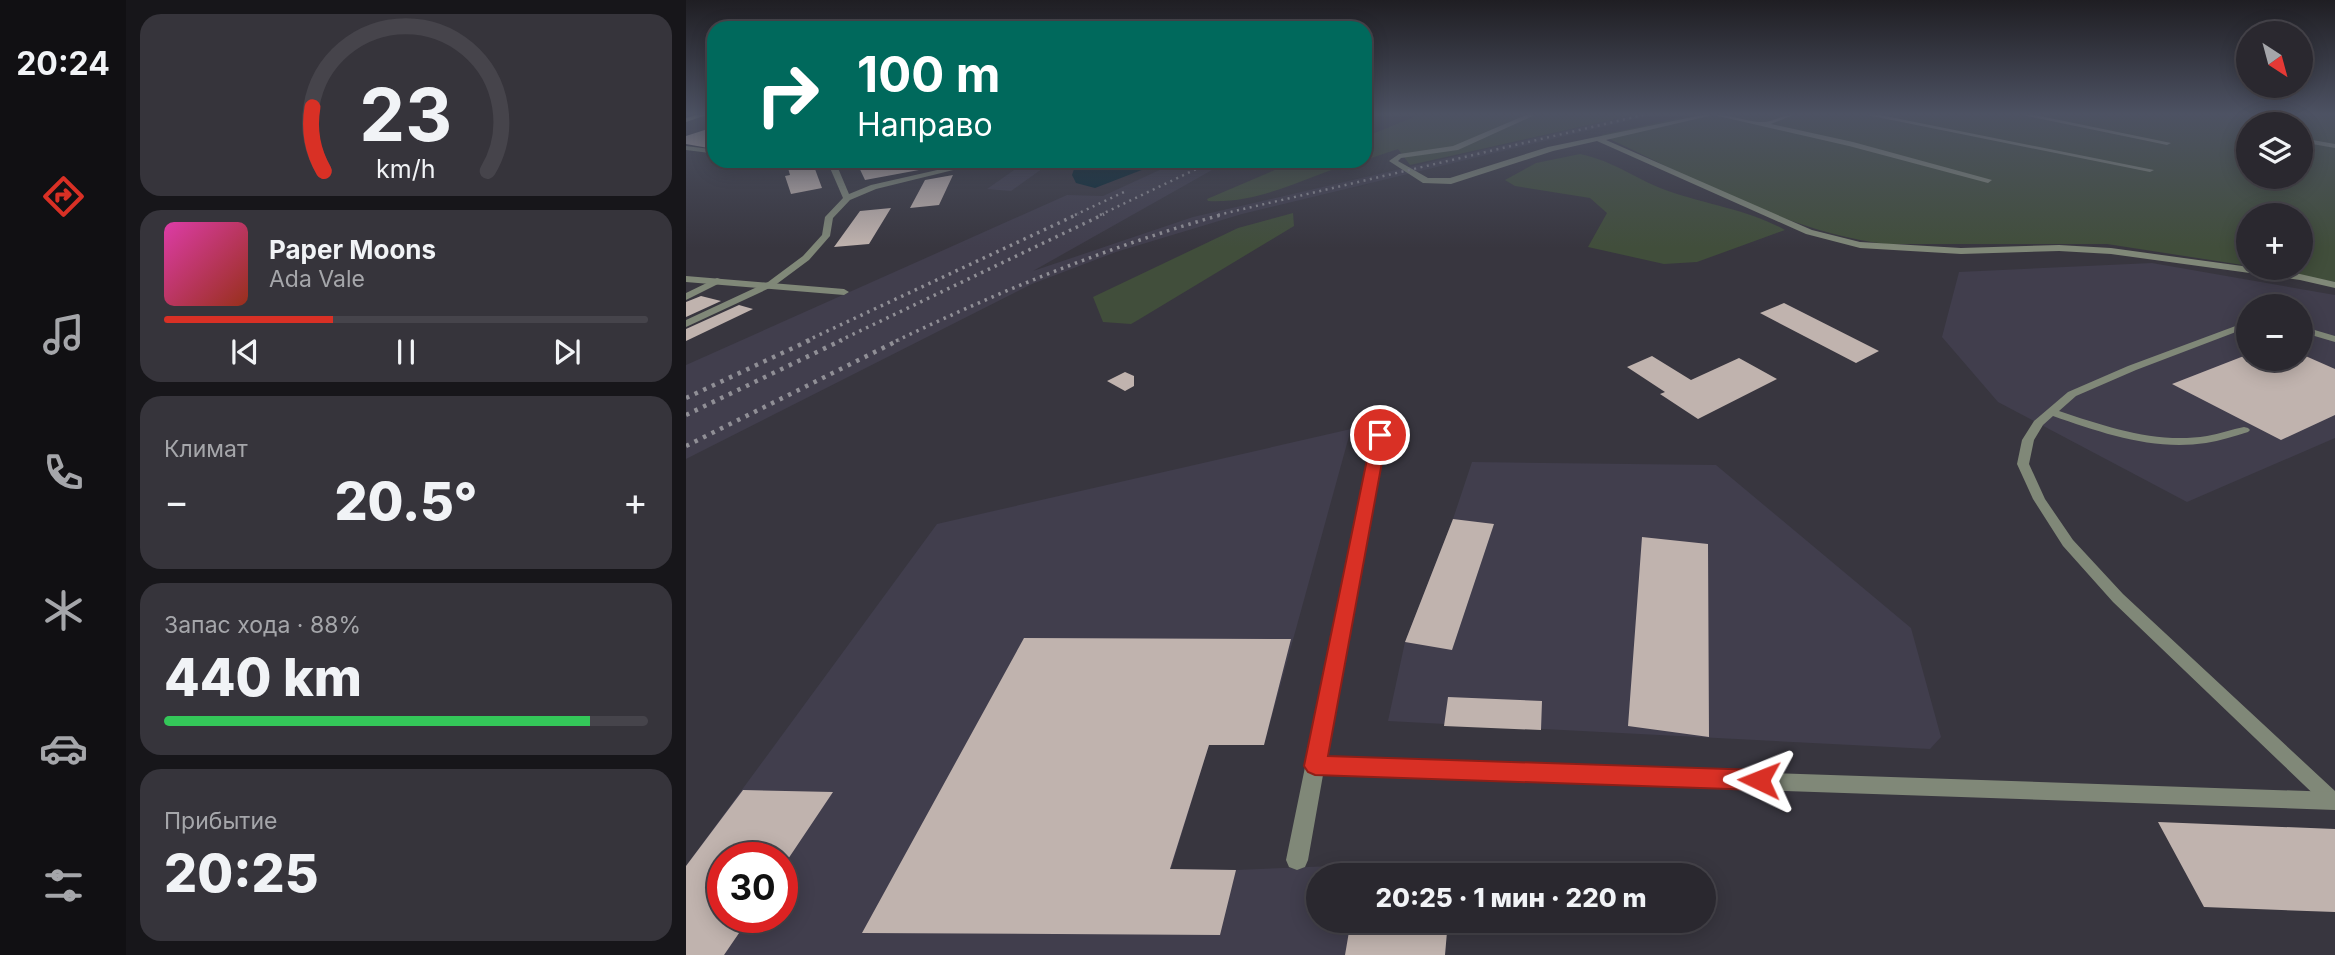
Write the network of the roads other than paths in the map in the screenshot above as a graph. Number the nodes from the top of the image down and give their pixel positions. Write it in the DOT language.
graph roads {
  1 [pos="1395,160"];
  2 [pos="1519,160"];
  3 [pos="1646,160"];
  4 [pos="1906,160"];
  5 [pos="2097,160"];
  6 [pos="834,168"];
  7 [pos="956,168"];
  8 [pos="2150,170"];
  9 [pos="1988,180"];
  10 [pos="847,198"];
  11 [pos="686,279"];
  12 [pos="718,281"];
  13 [pos="771,284"];
  14 [pos="2335,285"];
  15 [pos="844,292"];
  16 [pos="686,298"];
  17 [pos="686,324"];
  18 [pos="2236,329"];
  19 [pos="2313,333"];
  20 [pos="2335,339"];
  21 [pos="2051,412"];
  22 [pos="2244,430"];
  23 [pos="1380,435"];
  24 [pos="1315,766"];
  25 [pos="2333,801"];
  26 [pos="1297,860"];
  1 -- 2 [label="street"];
  3 -- 14 [label="street"];
  4 -- 9 [label="street"];
  5 -- 8 [label="street"];
  6 -- 10 [label="lane"];
  7 -- 10 [label="lane"];
  10 -- 13 [label="lane"];
  11 -- 12 [label="street"];
  12 -- 13 [label="street"];
  12 -- 16 [label="lane"];
  13 -- 15 [label="street"];
  13 -- 17 [label="lane"];
  18 -- 21 [label="lane"];
  19 -- 20 [label="lane"];
  21 -- 22 [label="lane"];
  21 -- 25 [label="lane"];
  23 -- 24 [label="street"];
  24 -- 25 [label="street"];
  24 -- 26 [label="street"];
}
